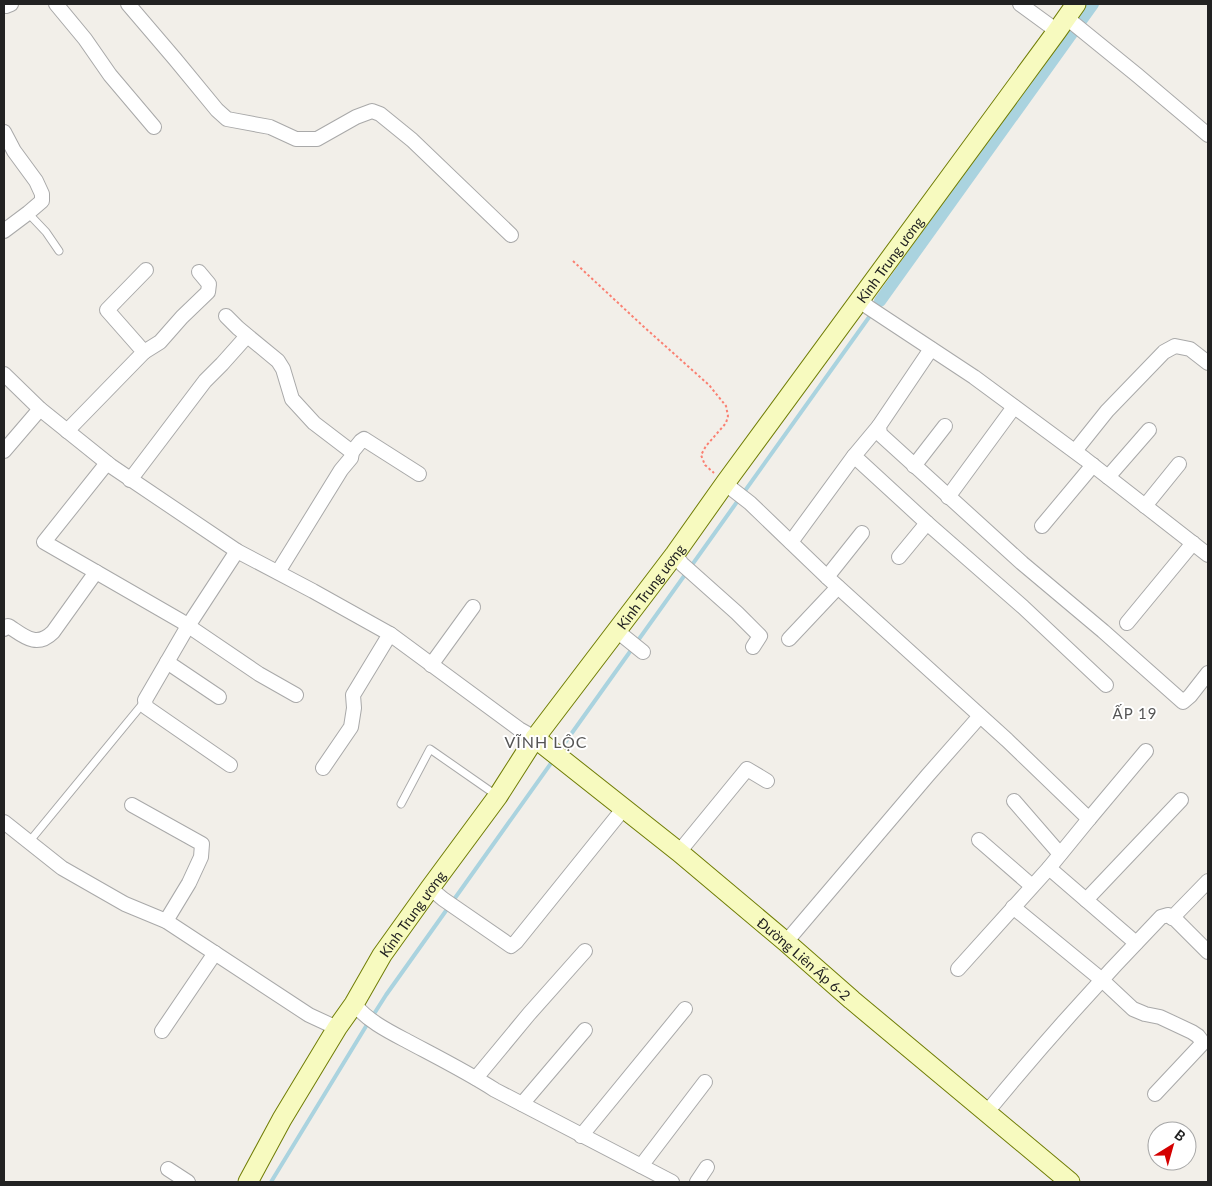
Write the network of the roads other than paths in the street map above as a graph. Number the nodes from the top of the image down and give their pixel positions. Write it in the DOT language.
graph roads {
  1 [pos="4,4"];
  2 [pos="11,4"];
  3 [pos="56,4"];
  4 [pos="128,4"];
  5 [pos="1020,4"];
  6 [pos="1071,20"];
  7 [pos="154,127"];
  8 [pos="4,132"];
  9 [pos="1208,135"];
  10 [pos="28,213"];
  11 [pos="4,232"];
  12 [pos="511,235"];
  13 [pos="59,250"];
  14 [pos="146,270"];
  15 [pos="199,272"];
  16 [pos="869,306"];
  17 [pos="226,316"];
  18 [pos="247,336"];
  19 [pos="931,349"];
  20 [pos="144,352"];
  21 [pos="1208,363"];
  22 [pos="4,374"];
  23 [pos="1014,407"];
  24 [pos="40,409"];
  25 [pos="879,426"];
  26 [pos="945,426"];
  27 [pos="1149,430"];
  28 [pos="67,431"];
  29 [pos="4,451"];
  30 [pos="352,452"];
  31 [pos="1075,452"];
  32 [pos="854,456"];
  33 [pos="107,463"];
  34 [pos="1179,464"];
  35 [pos="1092,465"];
  36 [pos="914,466"];
  37 [pos="420,474"];
  38 [pos="1108,476"];
  39 [pos="130,480"];
  40 [pos="729,486"];
  41 [pos="948,496"];
  42 [pos="1145,506"];
  43 [pos="928,523"];
  44 [pos="1042,526"];
  45 [pos="862,533"];
  46 [pos="791,542"];
  47 [pos="1193,543"];
  48 [pos="237,551"];
  49 [pos="1208,556"];
  50 [pos="899,557"];
  51 [pos="679,559"];
  52 [pos="96,572"];
  53 [pos="278,572"];
  54 [pos="833,582"];
  55 [pos="474,607"];
  56 [pos="1127,624"];
  57 [pos="188,626"];
  58 [pos="4,629"];
  59 [pos="617,630"];
  60 [pos="390,634"];
  61 [pos="789,639"];
  62 [pos="753,647"];
  63 [pos="643,652"];
  64 [pos="168,662"];
  65 [pos="430,665"];
  66 [pos="1208,673"];
  67 [pos="1106,685"];
  68 [pos="296,695"];
  69 [pos="219,697"];
  70 [pos="145,700"];
  71 [pos="980,716"];
  72 [pos="539,742"];
  73 [pos="1146,751"];
  74 [pos="230,765"];
  75 [pos="323,768"];
  76 [pos="767,781"];
  77 [pos="498,796"];
  78 [pos="1180,800"];
  79 [pos="1014,801"];
  80 [pos="401,804"];
  81 [pos="132,805"];
  82 [pos="624,808"];
  83 [pos="1089,819"];
  84 [pos="4,822"];
  85 [pos="978,840"];
  86 [pos="29,842"];
  87 [pos="679,852"];
  88 [pos="1060,854"];
  89 [pos="1049,868"];
  90 [pos="1208,880"];
  91 [pos="1032,886"];
  92 [pos="436,893"];
  93 [pos="1086,900"];
  94 [pos="1013,907"];
  95 [pos="1172,918"];
  96 [pos="166,921"];
  97 [pos="786,942"];
  98 [pos="1136,943"];
  99 [pos="585,952"];
  100 [pos="1208,952"];
  101 [pos="215,953"];
  102 [pos="958,969"];
  103 [pos="1102,980"];
  104 [pos="358,1009"];
  105 [pos="685,1009"];
  106 [pos="337,1028"];
  107 [pos="162,1030"];
  108 [pos="585,1030"];
  109 [pos="476,1078"];
  110 [pos="705,1082"];
  111 [pos="1155,1094"];
  112 [pos="522,1104"];
  113 [pos="986,1112"];
  114 [pos="581,1136"];
  115 [pos="641,1166"];
  116 [pos="707,1167"];
  117 [pos="168,1169"];
  118 [pos="664,1180"];
  119 [pos="1062,1180"];
  120 [pos="188,1182"];
  121 [pos="248,1182"];
  122 [pos="697,1182"];
  1 -- 2 [label="street"];
  3 -- 7 [label="street"];
  4 -- 12 [label="street"];
  5 -- 6 [label="street"];
  6 -- 9 [label="street"];
  6 -- 16 [label="street, Kinh Trung ương"];
  8 -- 10 [label="street"];
  10 -- 11 [label="street"];
  10 -- 13 [label="lane"];
  14 -- 20 [label="street"];
  15 -- 20 [label="street"];
  16 -- 19 [label="street"];
  16 -- 40 [label="street, Kinh Trung ương"];
  17 -- 18 [label="street"];
  18 -- 30 [label="street"];
  18 -- 39 [label="street"];
  19 -- 23 [label="street"];
  19 -- 25 [label="street"];
  20 -- 28 [label="street"];
  21 -- 31 [label="street"];
  22 -- 24 [label="street"];
  23 -- 31 [label="street"];
  23 -- 41 [label="street"];
  24 -- 28 [label="street"];
  24 -- 29 [label="street"];
  25 -- 32 [label="street"];
  25 -- 36 [label="street"];
  26 -- 36 [label="street"];
  27 -- 38 [label="street"];
  28 -- 33 [label="street"];
  30 -- 37 [label="street"];
  30 -- 53 [label="street"];
  31 -- 35 [label="street"];
  32 -- 43 [label="street"];
  32 -- 46 [label="street"];
  33 -- 39 [label="street"];
  33 -- 52 [label="street"];
  34 -- 42 [label="street"];
  35 -- 38 [label="street"];
  35 -- 44 [label="street"];
  36 -- 41 [label="street"];
  38 -- 42 [label="street"];
  39 -- 48 [label="street"];
  40 -- 46 [label="street"];
  40 -- 51 [label="street, Kinh Trung ương"];
  41 -- 66 [label="street"];
  42 -- 47 [label="street"];
  43 -- 50 [label="street"];
  43 -- 67 [label="street"];
  45 -- 54 [label="street"];
  46 -- 54 [label="street"];
  47 -- 49 [label="street"];
  47 -- 56 [label="street"];
  48 -- 53 [label="street"];
  48 -- 57 [label="street"];
  51 -- 59 [label="street, Kinh Trung ương"];
  51 -- 62 [label="street"];
  52 -- 57 [label="street"];
  52 -- 58 [label="street"];
  53 -- 60 [label="street"];
  54 -- 61 [label="street"];
  54 -- 71 [label="street"];
  55 -- 65 [label="street"];
  57 -- 64 [label="street"];
  57 -- 68 [label="street"];
  59 -- 63 [label="street"];
  59 -- 72 [label="street, Kinh Trung ương"];
  60 -- 65 [label="street"];
  60 -- 75 [label="street"];
  64 -- 69 [label="street"];
  64 -- 70 [label="street"];
  65 -- 72 [label="street"];
  70 -- 74 [label="street"];
  70 -- 86 [label="lane"];
  71 -- 83 [label="street"];
  71 -- 97 [label="street"];
  72 -- 77 [label="street, Kinh Trung ương"];
  72 -- 82 [label="street, Đường Liên Ấp 6-2"];
  73 -- 83 [label="street"];
  76 -- 87 [label="street"];
  77 -- 80 [label="lane"];
  77 -- 92 [label="street, Kinh Trung ương"];
  78 -- 93 [label="street"];
  79 -- 88 [label="street"];
  81 -- 96 [label="street"];
  82 -- 87 [label="street, Đường Liên Ấp 6-2"];
  82 -- 92 [label="street"];
  83 -- 88 [label="street"];
  84 -- 86 [label="street"];
  85 -- 91 [label="street"];
  86 -- 96 [label="street"];
  87 -- 97 [label="street, Đường Liên Ấp 6-2"];
  88 -- 89 [label="street"];
  89 -- 91 [label="street"];
  89 -- 93 [label="street"];
  90 -- 95 [label="street"];
  91 -- 94 [label="street"];
  92 -- 104 [label="street, Kinh Trung ương"];
  93 -- 98 [label="street"];
  94 -- 102 [label="street"];
  94 -- 103 [label="street"];
  95 -- 98 [label="street"];
  95 -- 100 [label="street"];
  96 -- 101 [label="street"];
  97 -- 113 [label="street, Đường Liên Ấp 6-2"];
  98 -- 103 [label="street"];
  99 -- 109 [label="street"];
  101 -- 106 [label="street"];
  101 -- 107 [label="street"];
  103 -- 111 [label="street"];
  103 -- 113 [label="street"];
  104 -- 106 [label="street, Kinh Trung ương"];
  104 -- 109 [label="street"];
  105 -- 114 [label="street"];
  106 -- 121 [label="street, Kinh Trung ương"];
  108 -- 112 [label="street"];
  109 -- 112 [label="street"];
  110 -- 115 [label="street"];
  112 -- 114 [label="street"];
  113 -- 119 [label="street, Đường Liên Ấp 6-2"];
  114 -- 115 [label="street"];
  115 -- 118 [label="street"];
  116 -- 122 [label="street"];
  117 -- 120 [label="street"];
}
